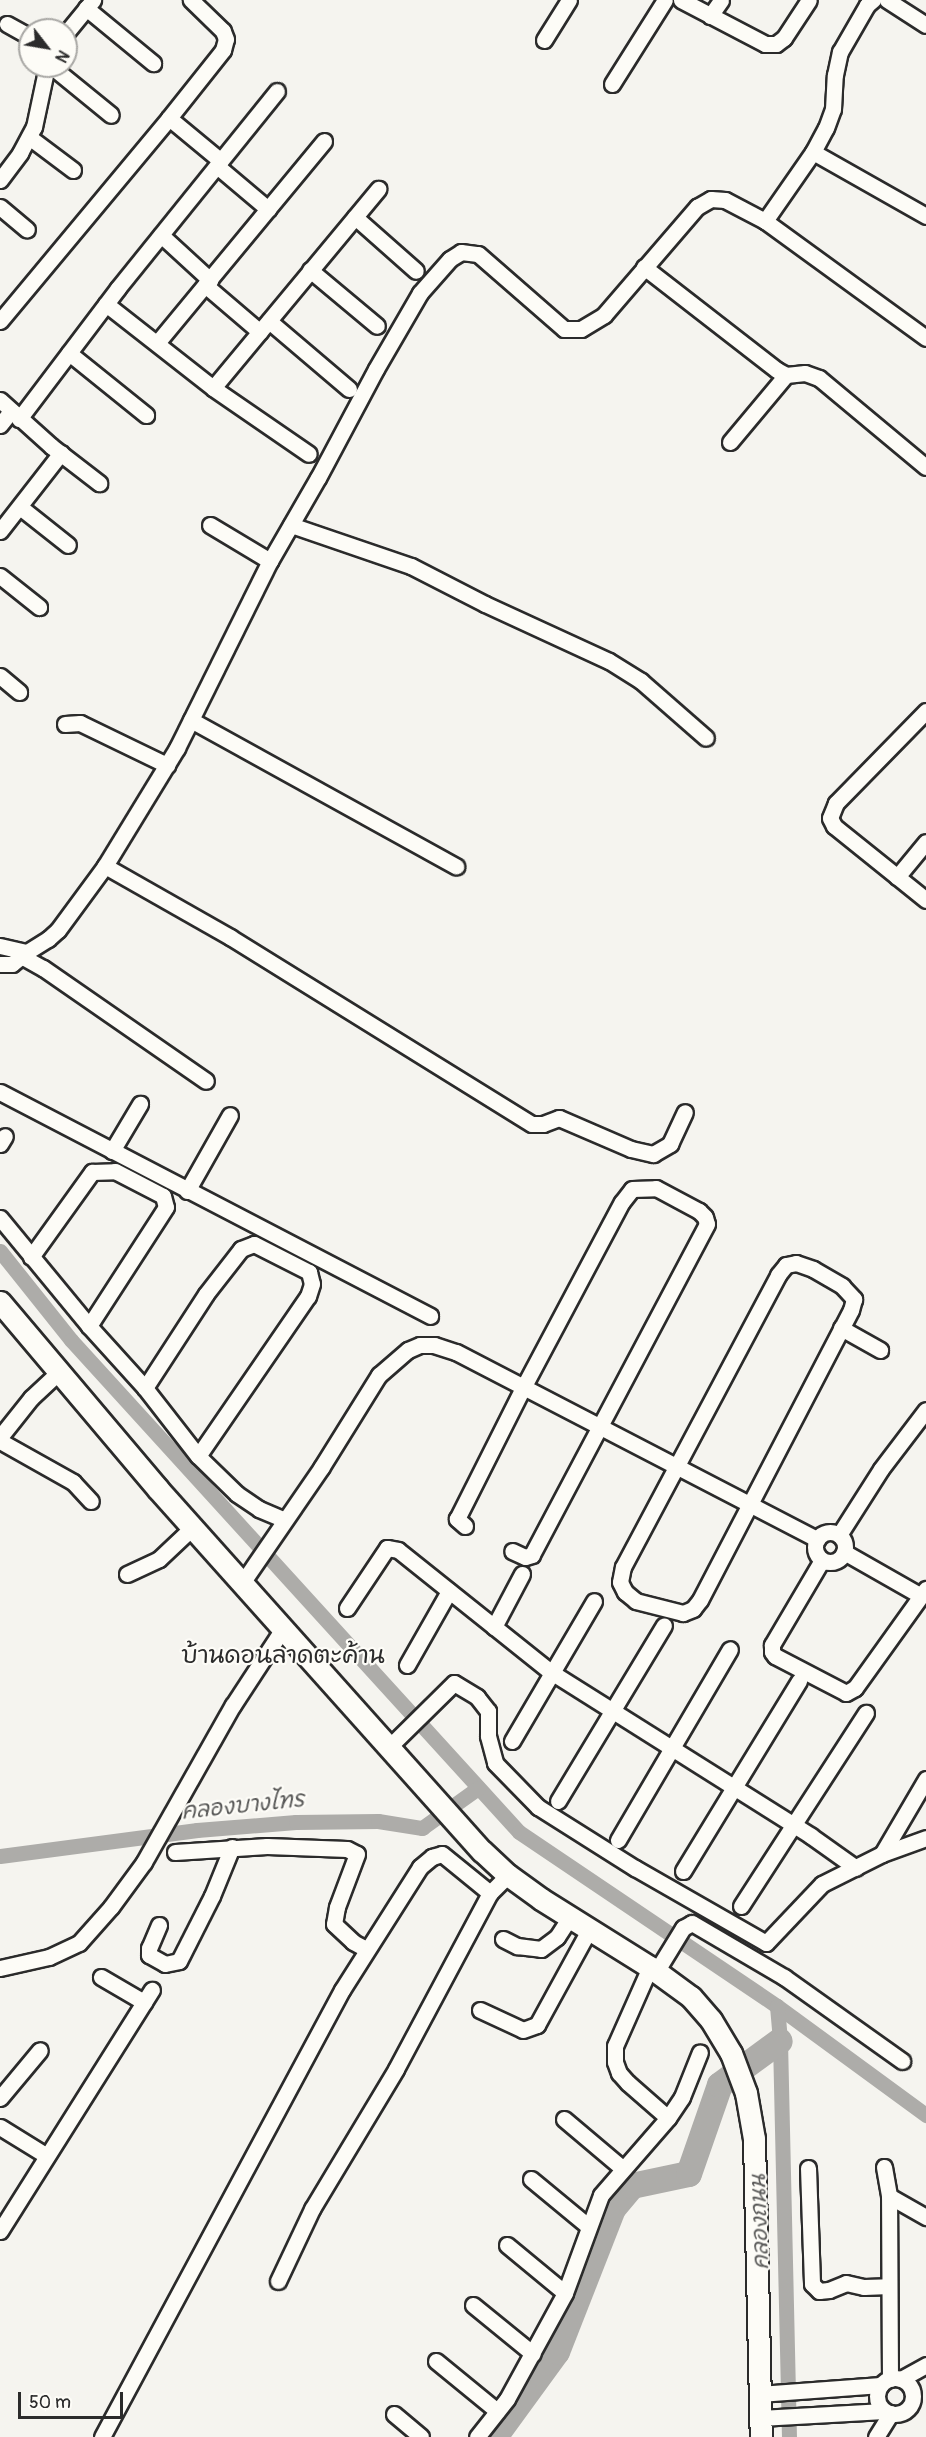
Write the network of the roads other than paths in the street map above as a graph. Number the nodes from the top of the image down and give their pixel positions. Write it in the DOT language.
graph roads {
  1 [pos="191,0"];
  2 [pos="569,0"];
  3 [pos="665,0"];
  4 [pos="681,0"];
  5 [pos="720,0"];
  6 [pos="809,0"];
  7 [pos="873,0"];
  8 [pos="886,0"];
  9 [pos="89,4"];
  10 [pos="710,16"];
  11 [pos="78,18"];
  12 [pos="7,24"];
  13 [pos="926,25"];
  14 [pos="18,30"];
  15 [pos="544,40"];
  16 [pos="153,63"];
  17 [pos="46,78"];
  18 [pos="64,78"];
  19 [pos="612,84"];
  20 [pos="277,91"];
  21 [pos="111,114"];
  22 [pos="169,118"];
  23 [pos="29,137"];
  24 [pos="324,141"];
  25 [pos="813,152"];
  26 [pos="219,164"];
  27 [pos="73,170"];
  28 [pos="0,180"];
  29 [pos="378,189"];
  30 [pos="0,207"];
  31 [pos="268,209"];
  32 [pos="926,216"];
  33 [pos="354,217"];
  34 [pos="765,221"];
  35 [pos="27,230"];
  36 [pos="161,235"];
  37 [pos="644,267"];
  38 [pos="310,270"];
  39 [pos="417,271"];
  40 [pos="207,282"];
  41 [pos="106,304"];
  42 [pos="0,321"];
  43 [pos="264,326"];
  44 [pos="377,326"];
  45 [pos="926,338"];
  46 [pos="157,343"];
  47 [pos="69,353"];
  48 [pos="786,375"];
  49 [pos="213,388"];
  50 [pos="349,389"];
  51 [pos="10,410"];
  52 [pos="146,415"];
  53 [pos="0,425"];
  54 [pos="730,442"];
  55 [pos="60,453"];
  56 [pos="309,454"];
  57 [pos="926,467"];
  58 [pos="99,483"];
  59 [pos="20,507"];
  60 [pos="210,525"];
  61 [pos="291,525"];
  62 [pos="0,531"];
  63 [pos="68,545"];
  64 [pos="270,561"];
  65 [pos="0,576"];
  66 [pos="39,607"];
  67 [pos="0,676"];
  68 [pos="20,692"];
  69 [pos="926,711"];
  70 [pos="191,720"];
  71 [pos="65,724"];
  72 [pos="706,738"];
  73 [pos="166,765"];
  74 [pos="926,842"];
  75 [pos="105,866"];
  76 [pos="456,866"];
  77 [pos="897,877"];
  78 [pos="926,900"];
  79 [pos="0,946"];
  80 [pos="24,954"];
  81 [pos="0,964"];
  82 [pos="206,1081"];
  83 [pos="0,1092"];
  84 [pos="140,1104"];
  85 [pos="685,1112"];
  86 [pos="230,1115"];
  87 [pos="112,1151"];
  88 [pos="187,1191"];
  89 [pos="0,1218"];
  90 [pos="31,1257"];
  91 [pos="0,1302"];
  92 [pos="430,1316"];
  93 [pos="89,1326"];
  94 [pos="841,1328"];
  95 [pos="880,1350"];
  96 [pos="58,1373"];
  97 [pos="524,1386"];
  98 [pos="145,1388"];
  99 [pos="926,1410"];
  100 [pos="601,1426"];
  101 [pos="0,1439"];
  102 [pos="198,1456"];
  103 [pos="677,1466"];
  104 [pos="91,1501"];
  105 [pos="749,1504"];
  106 [pos="285,1520"];
  107 [pos="465,1526"];
  108 [pos="192,1527"];
  109 [pos="839,1535"];
  110 [pos="817,1539"];
  111 [pos="512,1551"];
  112 [pos="844,1552"];
  113 [pos="822,1560"];
  114 [pos="127,1574"];
  115 [pos="522,1574"];
  116 [pos="247,1575"];
  117 [pos="449,1591"];
  118 [pos="923,1593"];
  119 [pos="594,1601"];
  120 [pos="347,1608"];
  121 [pos="664,1624"];
  122 [pos="284,1627"];
  123 [pos="494,1627"];
  124 [pos="730,1649"];
  125 [pos="407,1665"];
  126 [pos="551,1672"];
  127 [pos="799,1681"];
  128 [pos="612,1711"];
  129 [pos="866,1713"];
  130 [pos="512,1741"];
  131 [pos="392,1744"];
  132 [pos="672,1749"];
  133 [pos="926,1779"];
  134 [pos="734,1787"];
  135 [pos="558,1801"];
  136 [pos="793,1825"];
  137 [pos="926,1838"];
  138 [pos="618,1840"];
  139 [pos="232,1847"];
  140 [pos="175,1852"];
  141 [pos="882,1854"];
  142 [pos="856,1868"];
  143 [pos="682,1871"];
  144 [pos="508,1875"];
  145 [pos="490,1893"];
  146 [pos="741,1906"];
  147 [pos="570,1917"];
  148 [pos="159,1925"];
  149 [pos="589,1930"];
  150 [pos="503,1939"];
  151 [pos="366,1949"];
  152 [pos="2,1964"];
  153 [pos="653,1970"];
  154 [pos="101,1977"];
  155 [pos="480,2010"];
  156 [pos="40,2050"];
  157 [pos="700,2052"];
  158 [pos="902,2061"];
  159 [pos="0,2098"];
  160 [pos="668,2118"];
  161 [pos="564,2119"];
  162 [pos="0,2127"];
  163 [pos="47,2156"];
  164 [pos="884,2167"];
  165 [pos="622,2168"];
  166 [pos="808,2168"];
  167 [pos="531,2179"];
  168 [pos="889,2196"];
  169 [pos="926,2217"];
  170 [pos="589,2227"];
  171 [pos="0,2231"];
  172 [pos="507,2245"];
  173 [pos="278,2281"];
  174 [pos="889,2286"];
  175 [pos="565,2293"];
  176 [pos="473,2305"];
  177 [pos="533,2354"];
  178 [pos="436,2361"];
  179 [pos="926,2365"];
  180 [pos="891,2381"];
  181 [pos="830,2389"];
  182 [pos="926,2389"];
  183 [pos="765,2394"];
  184 [pos="912,2398"];
  185 [pos="496,2411"];
  186 [pos="888,2412"];
  187 [pos="394,2414"];
  188 [pos="831,2414"];
  189 [pos="765,2424"];
  190 [pos="102,2437"];
  191 [pos="421,2437"];
  192 [pos="477,2437"];
  193 [pos="876,2437"];
  1 -- 22 [label="street"];
  2 -- 15 [label="street"];
  3 -- 19 [label="street"];
  4 -- 10 [label="street"];
  5 -- 10 [label="street"];
  6 -- 10 [label="street"];
  7 -- 25 [label="street"];
  8 -- 13 [label="street"];
  9 -- 11 [label="street"];
  9 -- 16 [label="street"];
  12 -- 14 [label="street"];
  17 -- 23 [label="street"];
  18 -- 21 [label="street"];
  20 -- 26 [label="street"];
  22 -- 26 [label="street"];
  22 -- 42 [label="street"];
  23 -- 27 [label="street"];
  23 -- 28 [label="street"];
  24 -- 31 [label="street"];
  25 -- 32 [label="street"];
  25 -- 34 [label="street"];
  26 -- 31 [label="street"];
  26 -- 36 [label="street"];
  29 -- 33 [label="street"];
  30 -- 35 [label="street"];
  31 -- 40 [label="street"];
  33 -- 38 [label="street"];
  33 -- 39 [label="street"];
  34 -- 37 [label="street"];
  34 -- 45 [label="street"];
  36 -- 40 [label="street"];
  36 -- 41 [label="street"];
  37 -- 48 [label="street"];
  37 -- 61 [label="street"];
  38 -- 43 [label="street"];
  38 -- 44 [label="street"];
  40 -- 43 [label="street"];
  40 -- 46 [label="street"];
  41 -- 46 [label="street"];
  41 -- 47 [label="street"];
  43 -- 49 [label="street"];
  43 -- 50 [label="street"];
  46 -- 49 [label="street"];
  47 -- 51 [label="street"];
  47 -- 52 [label="street"];
  48 -- 54 [label="street"];
  48 -- 57 [label="street"];
  49 -- 56 [label="street"];
  51 -- 53 [label="street"];
  51 -- 55 [label="street"];
  55 -- 58 [label="street"];
  55 -- 59 [label="street"];
  59 -- 62 [label="street"];
  59 -- 63 [label="street"];
  60 -- 64 [label="street"];
  61 -- 64 [label="street"];
  61 -- 72 [label="street"];
  64 -- 70 [label="street"];
  65 -- 66 [label="street"];
  67 -- 68 [label="street"];
  69 -- 77 [label="street"];
  70 -- 73 [label="street"];
  70 -- 76 [label="street"];
  71 -- 73 [label="street"];
  73 -- 75 [label="street"];
  74 -- 77 [label="street"];
  75 -- 80 [label="street"];
  75 -- 85 [label="street"];
  77 -- 78 [label="street"];
  79 -- 80 [label="street"];
  80 -- 81 [label="street"];
  80 -- 82 [label="street"];
  83 -- 87 [label="street"];
  84 -- 87 [label="street"];
  86 -- 88 [label="street"];
  87 -- 88 [label="street"];
  88 -- 92 [label="street"];
  89 -- 90 [label="street"];
  90 -- 93 [label="street"];
  90 -- 93 [label="street"];
  91 -- 96 [label="street"];
  93 -- 98 [label="street"];
  94 -- 95 [label="street"];
  94 -- 103 [label="street"];
  94 -- 105 [label="street"];
  96 -- 101 [label="street"];
  96 -- 108 [label="street"];
  97 -- 100 [label="street"];
  97 -- 100 [label="street"];
  97 -- 106 [label="street"];
  97 -- 107 [label="street"];
  98 -- 102 [label="street"];
  98 -- 102 [label="street"];
  99 -- 109 [label="street"];
  100 -- 103 [label="street"];
  100 -- 111 [label="street"];
  101 -- 104 [label="street"];
  102 -- 106 [label="street"];
  103 -- 105 [label="street"];
  103 -- 105 [label="street"];
  105 -- 110 [label="street"];
  106 -- 116 [label="street"];
  108 -- 114 [label="street"];
  108 -- 116 [label="street"];
  109 -- 110 [label="street"];
  109 -- 112 [label="street"];
  110 -- 113 [label="street"];
  112 -- 113 [label="street"];
  112 -- 118 [label="street"];
  113 -- 118 [label="street"];
  115 -- 123 [label="street"];
  116 -- 122 [label="street"];
  117 -- 120 [label="street"];
  117 -- 123 [label="street"];
  117 -- 125 [label="street"];
  119 -- 126 [label="street"];
  121 -- 128 [label="street"];
  122 -- 131 [label="street"];
  122 -- 152 [label="street"];
  123 -- 126 [label="street"];
  124 -- 132 [label="street"];
  126 -- 128 [label="street"];
  126 -- 130 [label="street"];
  127 -- 134 [label="street"];
  128 -- 132 [label="street"];
  128 -- 135 [label="street"];
  129 -- 136 [label="street"];
  131 -- 142 [label="street"];
  131 -- 144 [label="street"];
  132 -- 134 [label="street"];
  132 -- 138 [label="street"];
  133 -- 141 [label="street"];
  134 -- 136 [label="street"];
  134 -- 143 [label="street"];
  136 -- 142 [label="street"];
  136 -- 146 [label="street"];
  137 -- 141 [label="street"];
  139 -- 140 [label="street"];
  139 -- 148 [label="street"];
  139 -- 151 [label="street"];
  141 -- 142 [label="street"];
  144 -- 145 [label="street"];
  144 -- 147 [label="street"];
  145 -- 151 [label="street"];
  145 -- 173 [label="street"];
  147 -- 149 [label="street"];
  147 -- 150 [label="street"];
  149 -- 153 [label="street"];
  149 -- 155 [label="street"];
  151 -- 190 [label="street"];
  153 -- 158 [label="street"];
  153 -- 160 [label="street"];
  153 -- 183 [label="street"];
  154 -- 163 [label="street"];
  156 -- 159 [label="street"];
  157 -- 160 [label="street"];
  160 -- 165 [label="street"];
  161 -- 165 [label="street"];
  162 -- 163 [label="street"];
  163 -- 171 [label="street"];
  164 -- 168 [label="street"];
  165 -- 170 [label="street"];
  166 -- 174 [label="street"];
  167 -- 170 [label="street"];
  168 -- 169 [label="street"];
  168 -- 174 [label="street"];
  170 -- 175 [label="street"];
  172 -- 175 [label="street"];
  174 -- 180 [label="street"];
  175 -- 177 [label="street"];
  176 -- 177 [label="street"];
  177 -- 185 [label="street"];
  178 -- 185 [label="street"];
  179 -- 180 [label="street"];
  180 -- 181 [label="street"];
  180 -- 184 [label="street"];
  180 -- 186 [label="street"];
  181 -- 183 [label="street"];
  181 -- 188 [label="street"];
  182 -- 184 [label="street"];
  183 -- 189 [label="street"];
  184 -- 186 [label="street"];
  185 -- 192 [label="street"];
  186 -- 188 [label="street"];
  186 -- 193 [label="street"];
  187 -- 191 [label="street"];
  188 -- 189 [label="street"];
}
